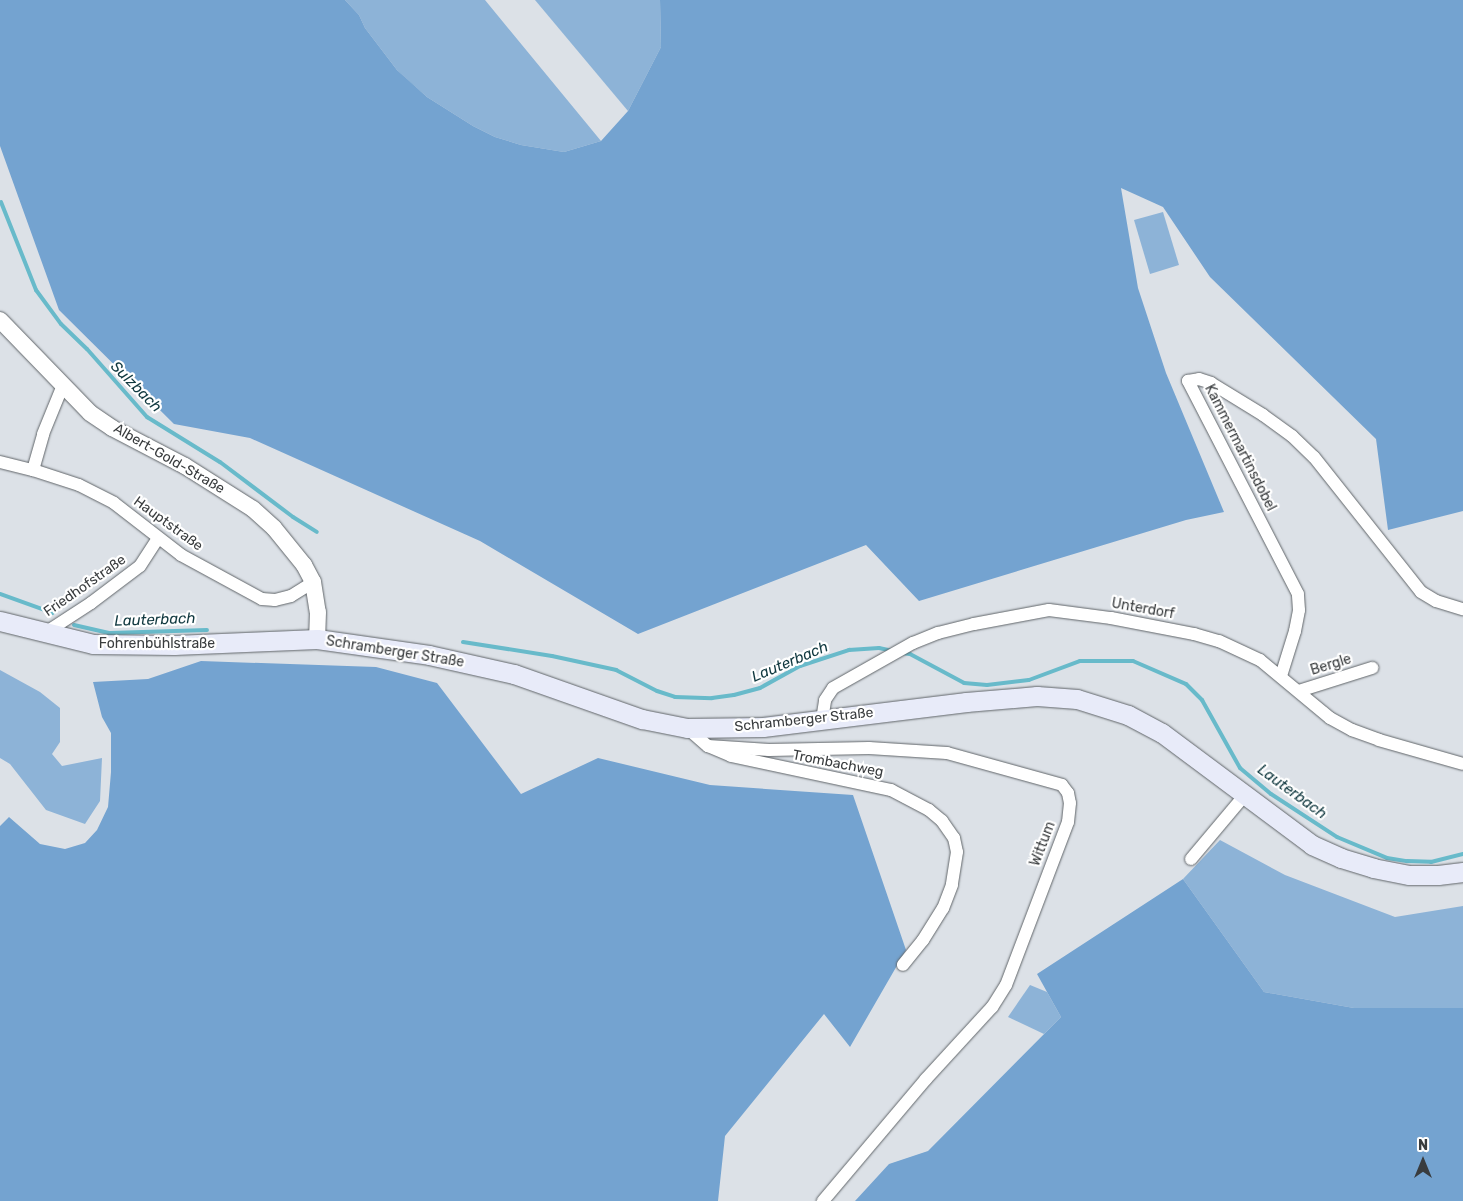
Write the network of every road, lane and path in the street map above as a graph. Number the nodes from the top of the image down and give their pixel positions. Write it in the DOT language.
graph roads {
  1 [pos="0,320"];
  2 [pos="63,385"];
  3 [pos="0,462"];
  4 [pos="33,470"];
  5 [pos="158,538"];
  6 [pos="313,582"];
  7 [pos="1463,608"];
  8 [pos="0,621"];
  9 [pos="45,632"];
  10 [pos="317,640"];
  11 [pos="1372,668"];
  12 [pos="1281,676"];
  13 [pos="1299,690"];
  14 [pos="822,720"];
  15 [pos="687,728"];
  16 [pos="708,746"];
  17 [pos="1463,764"];
  18 [pos="1244,796"];
  19 [pos="1191,859"];
  20 [pos="1463,872"];
  21 [pos="903,965"];
  22 [pos="823,1201"];
  1 -- 2 [label="street, Albert-Gold-Straße"];
  2 -- 4 [label="street"];
  2 -- 6 [label="street, Albert-Gold-Straße"];
  3 -- 4 [label="street, Hauptstraße"];
  4 -- 5 [label="street, Hauptstraße"];
  5 -- 6 [label="street, Hauptstraße"];
  5 -- 9 [label="street, Friedhofstraße"];
  6 -- 10 [label="street, Albert-Gold-Straße"];
  7 -- 12 [label="street, Kammermartinsdobel"];
  8 -- 9 [label="main road, Fohrenbühlstraße"];
  9 -- 10 [label="main road, Fohrenbühlstraße"];
  10 -- 15 [label="main road, Schramberger Straße"];
  11 -- 13 [label="street, Bergle"];
  12 -- 13 [label="street, Unterdorf"];
  12 -- 14 [label="street, Unterdorf"];
  13 -- 17 [label="street, Unterdorf"];
  14 -- 15 [label="main road, Schramberger Straße"];
  14 -- 18 [label="main road, Schramberger Straße"];
  15 -- 16 [label="street, Trombachweg"];
  16 -- 21 [label="street, Trombachweg"];
  16 -- 22 [label="street, Wittum"];
  18 -- 19 [label="street"];
  18 -- 20 [label="main road, Schramberger Straße"];
}
